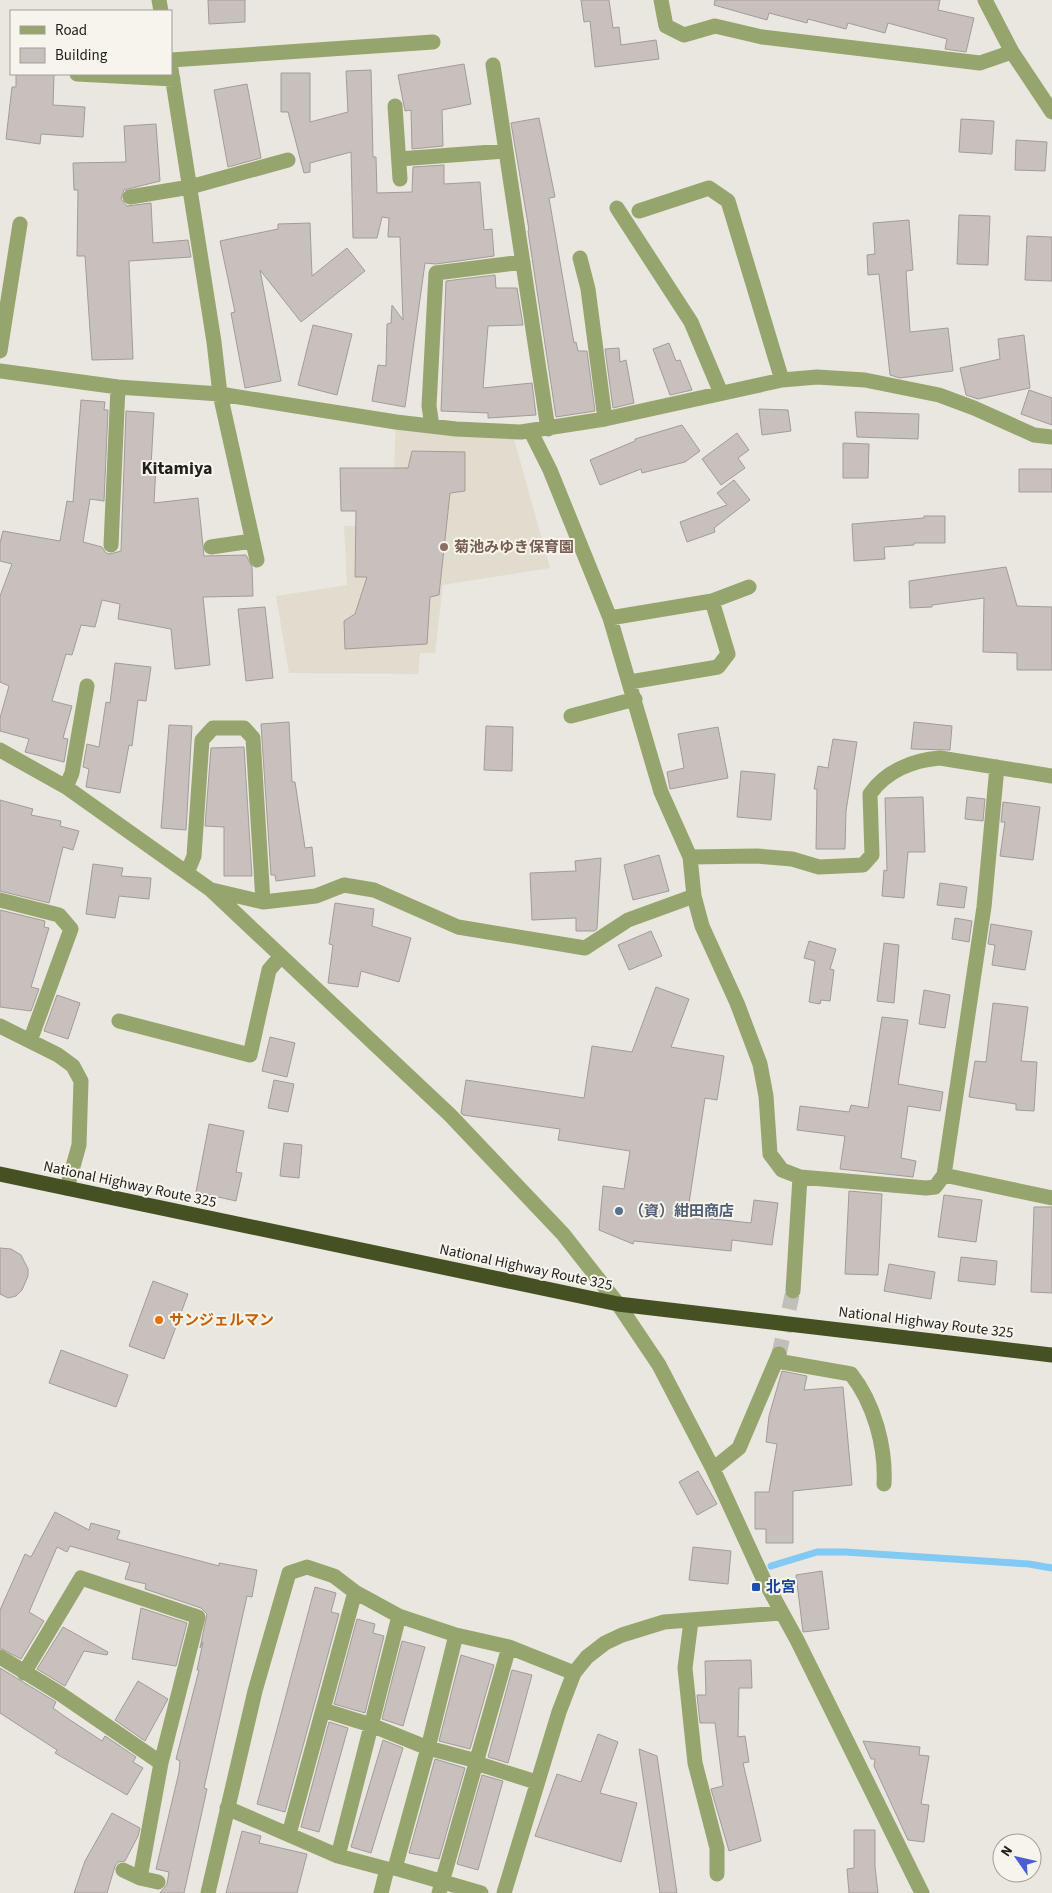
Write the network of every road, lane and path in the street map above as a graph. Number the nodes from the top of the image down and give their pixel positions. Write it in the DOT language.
graph roads {
  1 [pos="661,0"];
  2 [pos="985,0"];
  3 [pos="434,42"];
  4 [pos="1012,52"];
  5 [pos="172,60"];
  6 [pos="493,65"];
  7 [pos="172,74"];
  8 [pos="395,106"];
  9 [pos="1052,112"];
  10 [pos="505,151"];
  11 [pos="399,159"];
  12 [pos="288,160"];
  13 [pos="400,179"];
  14 [pos="190,187"];
  15 [pos="130,198"];
  16 [pos="617,208"];
  17 [pos="639,211"];
  18 [pos="20,224"];
  19 [pos="580,258"];
  20 [pos="523,262"];
  21 [pos="0,351"];
  22 [pos="0,371"];
  23 [pos="782,380"];
  24 [pos="118,387"];
  25 [pos="220,394"];
  26 [pos="721,394"];
  27 [pos="605,418"];
  28 [pos="432,426"];
  29 [pos="548,428"];
  30 [pos="531,432"];
  31 [pos="1052,437"];
  32 [pos="252,541"];
  33 [pos="111,546"];
  34 [pos="211,547"];
  35 [pos="257,560"];
  36 [pos="749,587"];
  37 [pos="712,601"];
  38 [pos="610,618"];
  39 [pos="630,682"];
  40 [pos="87,686"];
  41 [pos="635,700"];
  42 [pos="571,716"];
  43 [pos="0,750"];
  44 [pos="997,767"];
  45 [pos="1052,776"];
  46 [pos="66,787"];
  47 [pos="690,857"];
  48 [pos="187,873"];
  49 [pos="211,890"];
  50 [pos="694,896"];
  51 [pos="0,900"];
  52 [pos="263,902"];
  53 [pos="281,956"];
  54 [pos="119,1021"];
  55 [pos="0,1026"];
  56 [pos="30,1041"];
  57 [pos="0,1174"];
  58 [pos="944,1175"];
  59 [pos="800,1177"];
  60 [pos="67,1188"];
  61 [pos="1052,1198"];
  62 [pos="793,1292"];
  63 [pos="618,1304"];
  64 [pos="1052,1355"];
  65 [pos="714,1469"];
  66 [pos="884,1484"];
  67 [pos="356,1592"];
  68 [pos="781,1613"];
  69 [pos="399,1616"];
  70 [pos="691,1621"];
  71 [pos="456,1635"];
  72 [pos="508,1647"];
  73 [pos="0,1657"];
  74 [pos="24,1673"];
  75 [pos="574,1673"];
  76 [pos="323,1710"];
  77 [pos="371,1725"];
  78 [pos="428,1748"];
  79 [pos="477,1762"];
  80 [pos="161,1763"];
  81 [pos="536,1782"];
  82 [pos="227,1808"];
  83 [pos="289,1834"];
  84 [pos="338,1856"];
  85 [pos="391,1868"];
  86 [pos="123,1870"];
  87 [pos="717,1874"];
  88 [pos="140,1878"];
  89 [pos="158,1882"];
  90 [pos="441,1887"];
  91 [pos="208,1893"];
  92 [pos="381,1893"];
  93 [pos="481,1893"];
  94 [pos="504,1893"];
  95 [pos="922,1893"];
  1 -- 4 [label="street"];
  2 -- 4 [label="street"];
  3 -- 5 [label="street"];
  4 -- 9 [label="street"];
  6 -- 10 [label="street"];
  7 -- 14 [label="street"];
  8 -- 11 [label="street"];
  10 -- 11 [label="street"];
  10 -- 20 [label="street"];
  11 -- 13 [label="street"];
  12 -- 14 [label="street"];
  14 -- 15 [label="street"];
  14 -- 25 [label="street"];
  16 -- 26 [label="street"];
  17 -- 23 [label="street"];
  18 -- 21 [label="street"];
  19 -- 27 [label="street"];
  20 -- 28 [label="street"];
  20 -- 29 [label="street"];
  22 -- 24 [label="street"];
  23 -- 26 [label="street"];
  23 -- 31 [label="street"];
  24 -- 25 [label="street"];
  24 -- 33 [label="street"];
  25 -- 28 [label="street"];
  25 -- 32 [label="street"];
  26 -- 27 [label="street"];
  27 -- 29 [label="street"];
  28 -- 30 [label="street"];
  29 -- 30 [label="street"];
  30 -- 38 [label="street"];
  32 -- 34 [label="street"];
  32 -- 35 [label="street"];
  36 -- 37 [label="street"];
  37 -- 38 [label="street"];
  37 -- 39 [label="street"];
  38 -- 39 [label="street"];
  39 -- 41 [label="street"];
  40 -- 46 [label="street"];
  41 -- 42 [label="street"];
  41 -- 47 [label="street"];
  43 -- 46 [label="street"];
  44 -- 45 [label="street"];
  44 -- 47 [label="street"];
  44 -- 58 [label="street"];
  46 -- 48 [label="street"];
  47 -- 50 [label="street"];
  48 -- 49 [label="street"];
  48 -- 52 [label="street"];
  49 -- 52 [label="street"];
  49 -- 53 [label="street"];
  50 -- 52 [label="street"];
  50 -- 59 [label="street"];
  51 -- 56 [label="street"];
  53 -- 54 [label="street"];
  53 -- 63 [label="street"];
  55 -- 56 [label="street"];
  56 -- 60 [label="street"];
  57 -- 60 [label="highway, National Highway Route 325"];
  58 -- 59 [label="street"];
  58 -- 61 [label="street"];
  59 -- 62 [label="street"];
  60 -- 63 [label="highway, National Highway Route 325"];
  63 -- 64 [label="highway, National Highway Route 325"];
  63 -- 65 [label="street"];
  65 -- 66 [label="street"];
  65 -- 68 [label="street"];
  67 -- 69 [label="street"];
  67 -- 76 [label="street"];
  67 -- 82 [label="street"];
  68 -- 70 [label="street"];
  68 -- 95 [label="street"];
  69 -- 71 [label="street"];
  69 -- 77 [label="street"];
  70 -- 75 [label="street"];
  70 -- 87 [label="street"];
  71 -- 72 [label="street"];
  71 -- 78 [label="street"];
  72 -- 75 [label="street"];
  72 -- 79 [label="street"];
  73 -- 74 [label="street"];
  74 -- 80 [label="street"];
  74 -- 80 [label="street"];
  75 -- 81 [label="street"];
  76 -- 77 [label="street"];
  76 -- 83 [label="street"];
  77 -- 78 [label="street"];
  77 -- 84 [label="street"];
  78 -- 79 [label="street"];
  78 -- 85 [label="street"];
  79 -- 81 [label="street"];
  79 -- 90 [label="street"];
  80 -- 88 [label="street"];
  81 -- 94 [label="street"];
  82 -- 83 [label="street"];
  82 -- 91 [label="street"];
  83 -- 84 [label="street"];
  84 -- 85 [label="street"];
  85 -- 90 [label="street"];
  85 -- 92 [label="street"];
  86 -- 88 [label="street"];
  88 -- 89 [label="street"];
  90 -- 93 [label="street"];
}
